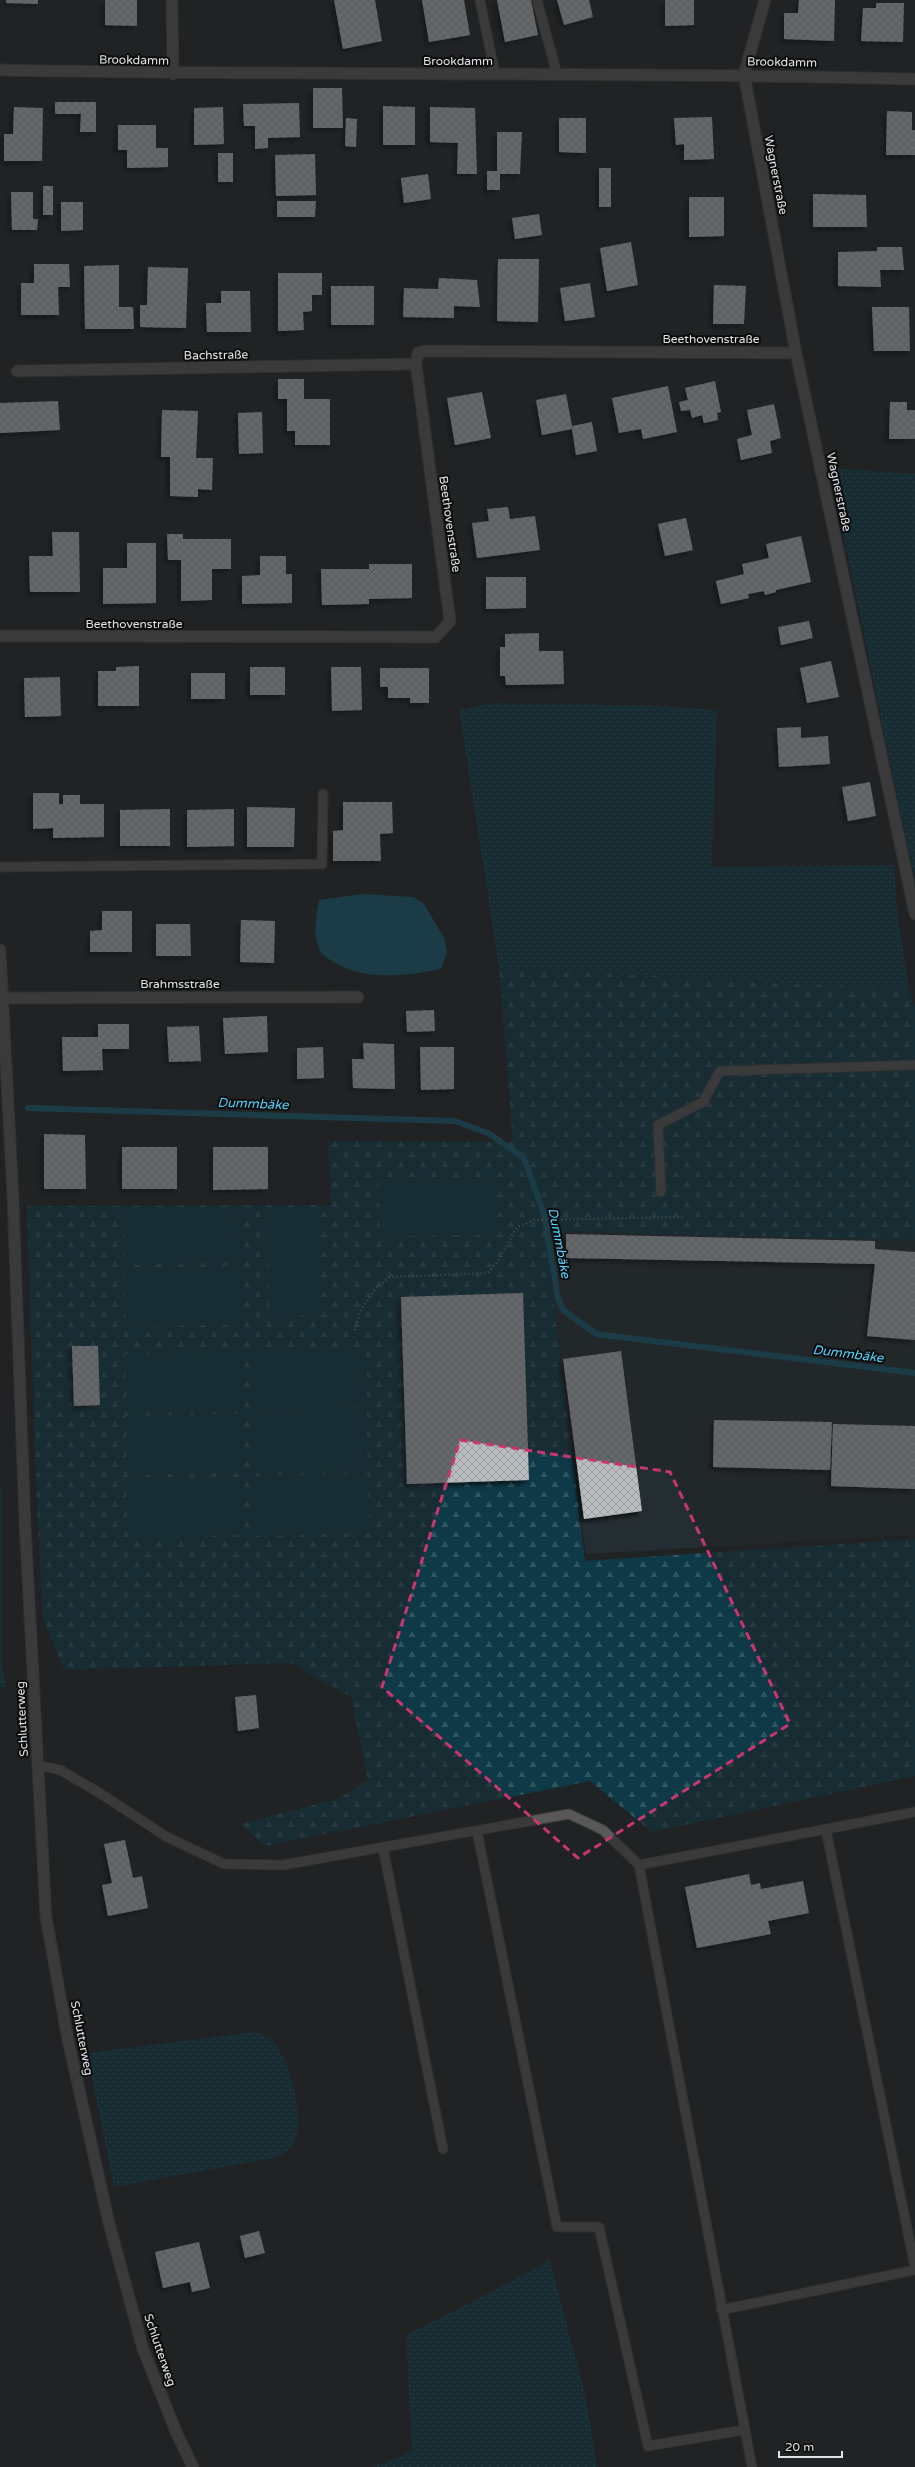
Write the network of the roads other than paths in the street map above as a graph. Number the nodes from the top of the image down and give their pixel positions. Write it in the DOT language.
graph roads {
  1 [pos="172,0"];
  2 [pos="480,0"];
  3 [pos="537,0"];
  4 [pos="765,0"];
  5 [pos="0,70"];
  6 [pos="173,74"];
  7 [pos="495,74"];
  8 [pos="557,74"];
  9 [pos="744,74"];
  10 [pos="915,79"];
  11 [pos="796,353"];
  12 [pos="416,364"];
  13 [pos="17,371"];
  14 [pos="0,636"];
  15 [pos="323,794"];
  16 [pos="0,868"];
  17 [pos="915,914"];
  18 [pos="0,950"];
  19 [pos="358,997"];
  20 [pos="2,998"];
  21 [pos="915,1065"];
  22 [pos="661,1192"];
  23 [pos="37,1765"];
  24 [pos="915,1812"];
  25 [pos="826,1830"];
  26 [pos="477,1831"];
  27 [pos="383,1848"];
  28 [pos="639,1865"];
  29 [pos="443,2149"];
  30 [pos="915,2267"];
  31 [pos="915,2270"];
  32 [pos="721,2310"];
  33 [pos="744,2430"];
  34 [pos="193,2467"];
  35 [pos="752,2467"];
  1 -- 6 [label="street"];
  2 -- 7 [label="lane"];
  3 -- 8 [label="lane"];
  4 -- 9 [label="street"];
  5 -- 6 [label="street, Brookdamm"];
  6 -- 7 [label="street, Brookdamm"];
  7 -- 8 [label="street, Brookdamm"];
  8 -- 9 [label="street, Brookdamm"];
  9 -- 10 [label="street, Brookdamm"];
  9 -- 11 [label="street, Wagnerstraße"];
  11 -- 12 [label="street, Beethovenstraße"];
  11 -- 17 [label="street, Wagnerstraße"];
  12 -- 13 [label="street, Bachstraße"];
  12 -- 14 [label="street, Beethovenstraße"];
  15 -- 16 [label="lane"];
  18 -- 20 [label="street, Schlutterweg"];
  19 -- 20 [label="street, Brahmsstraße"];
  20 -- 23 [label="street, Schlutterweg"];
  21 -- 22 [label="lane"];
  23 -- 27 [label="lane"];
  23 -- 34 [label="street, Schlutterweg"];
  24 -- 25 [label="lane"];
  25 -- 28 [label="lane"];
  25 -- 30 [label="lane"];
  26 -- 27 [label="lane"];
  26 -- 28 [label="lane"];
  26 -- 33 [label="lane"];
  27 -- 29 [label="lane"];
  28 -- 32 [label="lane"];
  31 -- 32 [label="lane"];
  32 -- 33 [label="lane"];
  33 -- 35 [label="lane"];
}
